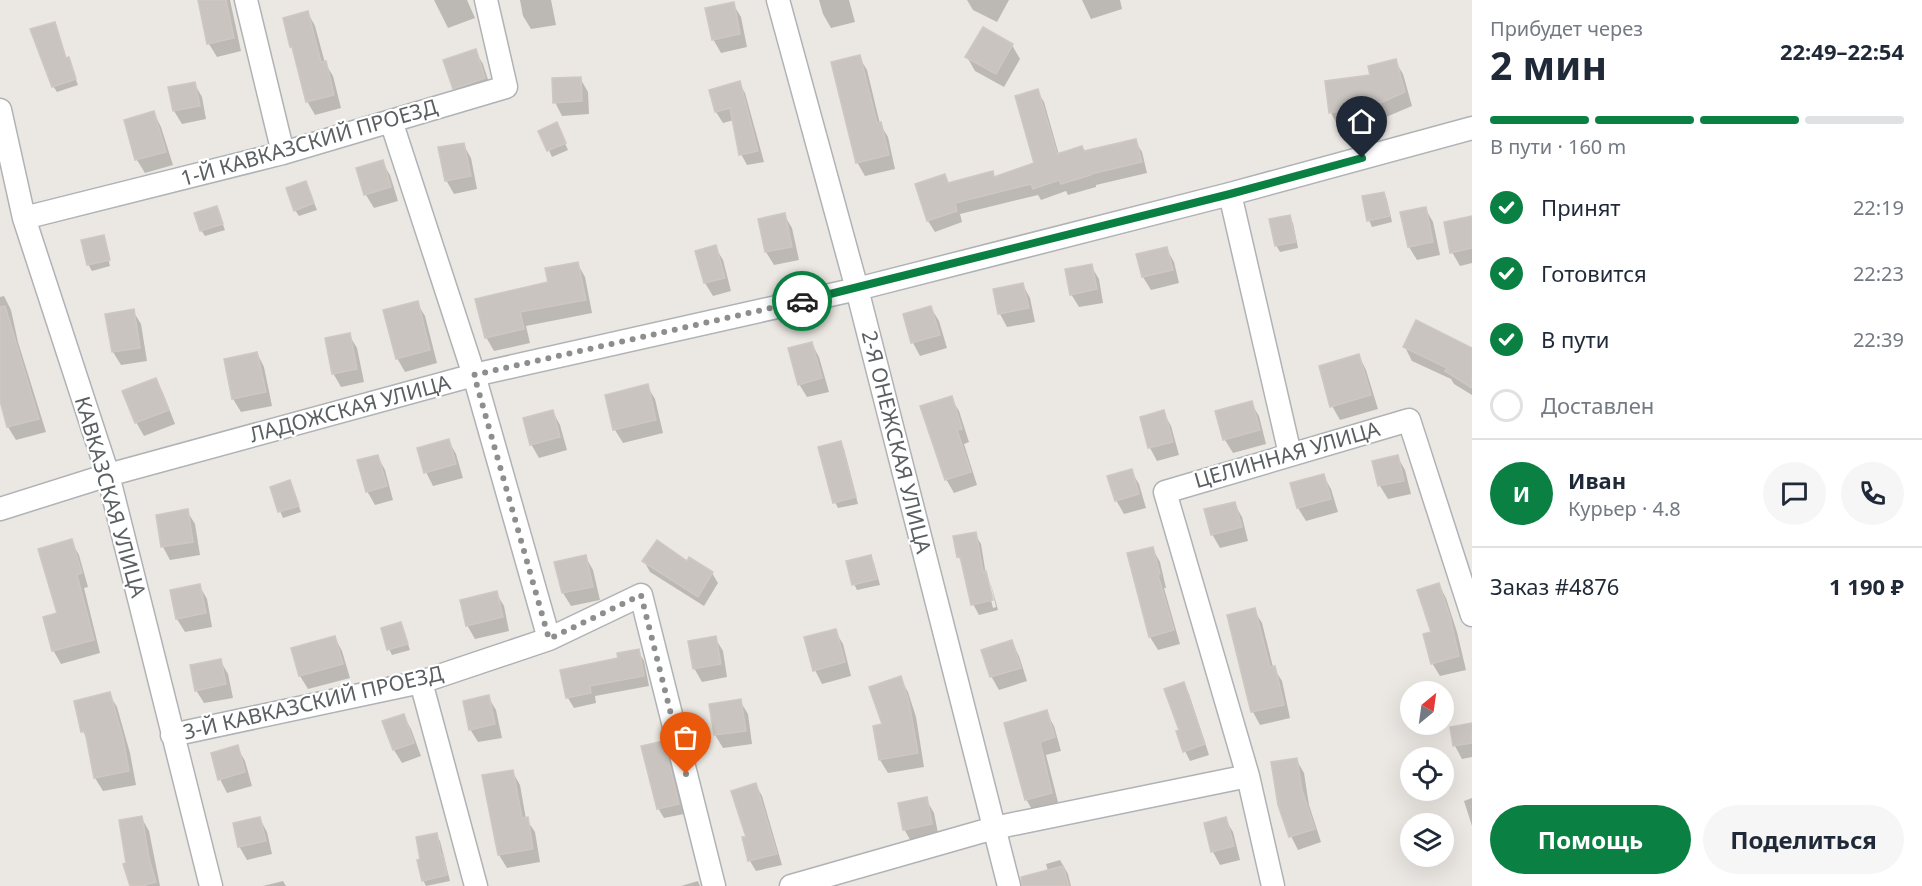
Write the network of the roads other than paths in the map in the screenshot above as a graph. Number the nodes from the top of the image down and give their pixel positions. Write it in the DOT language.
graph roads {
  1 [pos="246,0"];
  2 [pos="486,0"];
  3 [pos="778,0"];
  4 [pos="0,110"];
  5 [pos="391,121"];
  6 [pos="1472,128"];
  7 [pos="283,153"];
  8 [pos="1230,194"];
  9 [pos="24,218"];
  10 [pos="857,289"];
  11 [pos="474,375"];
  12 [pos="1290,454"];
  13 [pos="108,475"];
  14 [pos="0,509"];
  15 [pos="1472,615"];
  16 [pos="549,639"];
  17 [pos="421,682"];
  18 [pos="172,735"];
  19 [pos="1248,776"];
  20 [pos="994,828"];
  21 [pos="211,886"];
  22 [pos="476,886"];
  23 [pos="714,886"];
  24 [pos="791,886"];
  25 [pos="1009,886"];
  26 [pos="1273,886"];
  1 -- 7 [label="street"];
  2 -- 5 [label="street, 1-Й КАВКАЗСКИЙ ПРОЕЗД"];
  3 -- 10 [label="street, 2-Я ОНЕЖСКАЯ УЛИЦА"];
  4 -- 9 [label="street, КАВКАЗСКАЯ УЛИЦА"];
  5 -- 7 [label="street, 1-Й КАВКАЗСКИЙ ПРОЕЗД"];
  5 -- 11 [label="street"];
  6 -- 8 [label="street, ЛАДОЖСКАЯ УЛИЦА"];
  7 -- 9 [label="street, 1-Й КАВКАЗСКИЙ ПРОЕЗД"];
  8 -- 10 [label="street, ЛАДОЖСКАЯ УЛИЦА"];
  8 -- 12 [label="street"];
  9 -- 13 [label="street, КАВКАЗСКАЯ УЛИЦА"];
  10 -- 11 [label="street, ЛАДОЖСКАЯ УЛИЦА"];
  10 -- 20 [label="street, 2-Я ОНЕЖСКАЯ УЛИЦА"];
  11 -- 13 [label="street, ЛАДОЖСКАЯ УЛИЦА"];
  11 -- 16 [label="street"];
  12 -- 15 [label="street, ЦЕЛИННАЯ УЛИЦА"];
  12 -- 19 [label="street, ЦЕЛИННАЯ УЛИЦА"];
  13 -- 14 [label="street, ЛАДОЖСКАЯ УЛИЦА"];
  13 -- 18 [label="street, КАВКАЗСКАЯ УЛИЦА"];
  16 -- 17 [label="street, 3-Й КАВКАЗСКИЙ ПРОЕЗД"];
  16 -- 23 [label="street, 3-Й КАВКАЗСКИЙ ПРОЕЗД"];
  17 -- 18 [label="street, 3-Й КАВКАЗСКИЙ ПРОЕЗД"];
  17 -- 22 [label="street"];
  18 -- 21 [label="street, КАВКАЗСКАЯ УЛИЦА"];
  19 -- 20 [label="street"];
  19 -- 26 [label="street"];
  20 -- 24 [label="street"];
  20 -- 25 [label="street, 2-Я ОНЕЖСКАЯ УЛИЦА"];
}
